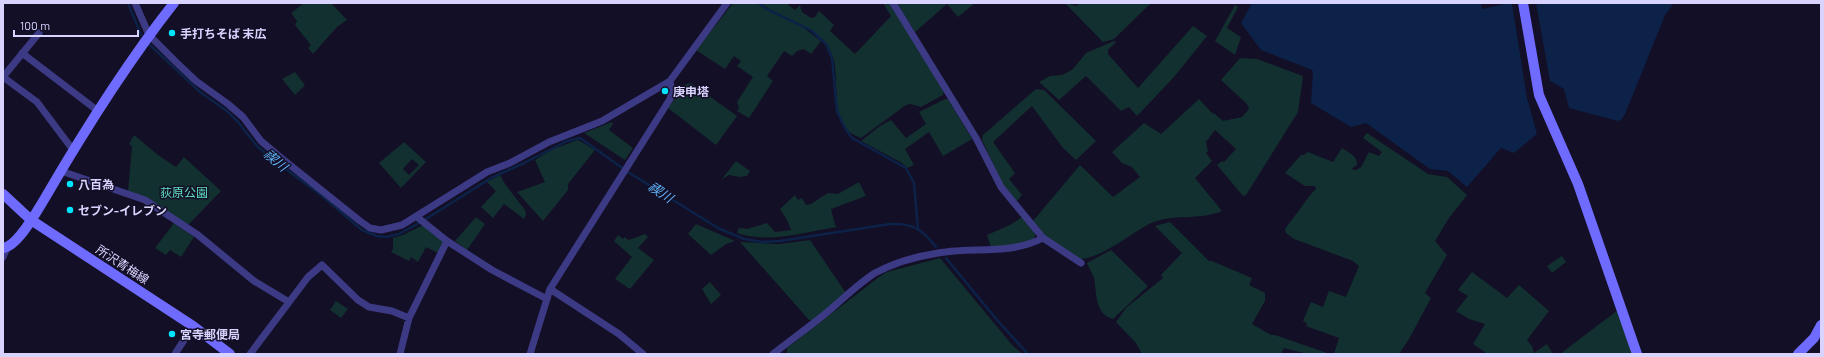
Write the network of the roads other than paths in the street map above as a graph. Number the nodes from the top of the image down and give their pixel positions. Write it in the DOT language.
graph roads {
  1 [pos="135,3"];
  2 [pos="174,3"];
  3 [pos="727,3"];
  4 [pos="893,3"];
  5 [pos="1523,3"];
  6 [pos="38,33"];
  7 [pos="149,35"];
  8 [pos="22,52"];
  9 [pos="3,77"];
  10 [pos="670,81"];
  11 [pos="98,111"];
  12 [pos="73,150"];
  13 [pos="61,170"];
  14 [pos="3,194"];
  15 [pos="417,217"];
  16 [pos="31,220"];
  17 [pos="1043,238"];
  18 [pos="447,241"];
  19 [pos="4,251"];
  20 [pos="1081,263"];
  21 [pos="550,289"];
  22 [pos="547,299"];
  23 [pos="289,302"];
  24 [pos="409,318"];
  25 [pos="1821,325"];
  26 [pos="193,326"];
  27 [pos="1801,353"];
  28 [pos="175,354"];
  29 [pos="230,354"];
  30 [pos="250,354"];
  31 [pos="400,354"];
  32 [pos="530,354"];
  33 [pos="643,354"];
  34 [pos="773,354"];
  35 [pos="1637,354"];
  1 -- 7 [label="street"];
  2 -- 7 [label="street"];
  3 -- 10 [label="street"];
  4 -- 17 [label="street"];
  5 -- 35 [label="street"];
  6 -- 8 [label="street"];
  7 -- 11 [label="street"];
  7 -- 15 [label="street"];
  8 -- 9 [label="street"];
  8 -- 11 [label="street"];
  9 -- 12 [label="street"];
  10 -- 15 [label="street"];
  10 -- 21 [label="street"];
  11 -- 12 [label="street"];
  12 -- 13 [label="street"];
  13 -- 16 [label="street"];
  13 -- 23 [label="street"];
  14 -- 16 [label="street, 所沢青梅線"];
  15 -- 18 [label="street"];
  16 -- 19 [label="street"];
  16 -- 26 [label="street, 所沢青梅線"];
  17 -- 20 [label="street"];
  17 -- 34 [label="street"];
  18 -- 22 [label="street"];
  18 -- 24 [label="street"];
  21 -- 22 [label="street"];
  21 -- 33 [label="street"];
  22 -- 32 [label="street"];
  23 -- 24 [label="street"];
  23 -- 30 [label="street"];
  24 -- 31 [label="street"];
  25 -- 27 [label="street"];
  26 -- 28 [label="street"];
  26 -- 29 [label="street, 所沢青梅線"];
}
